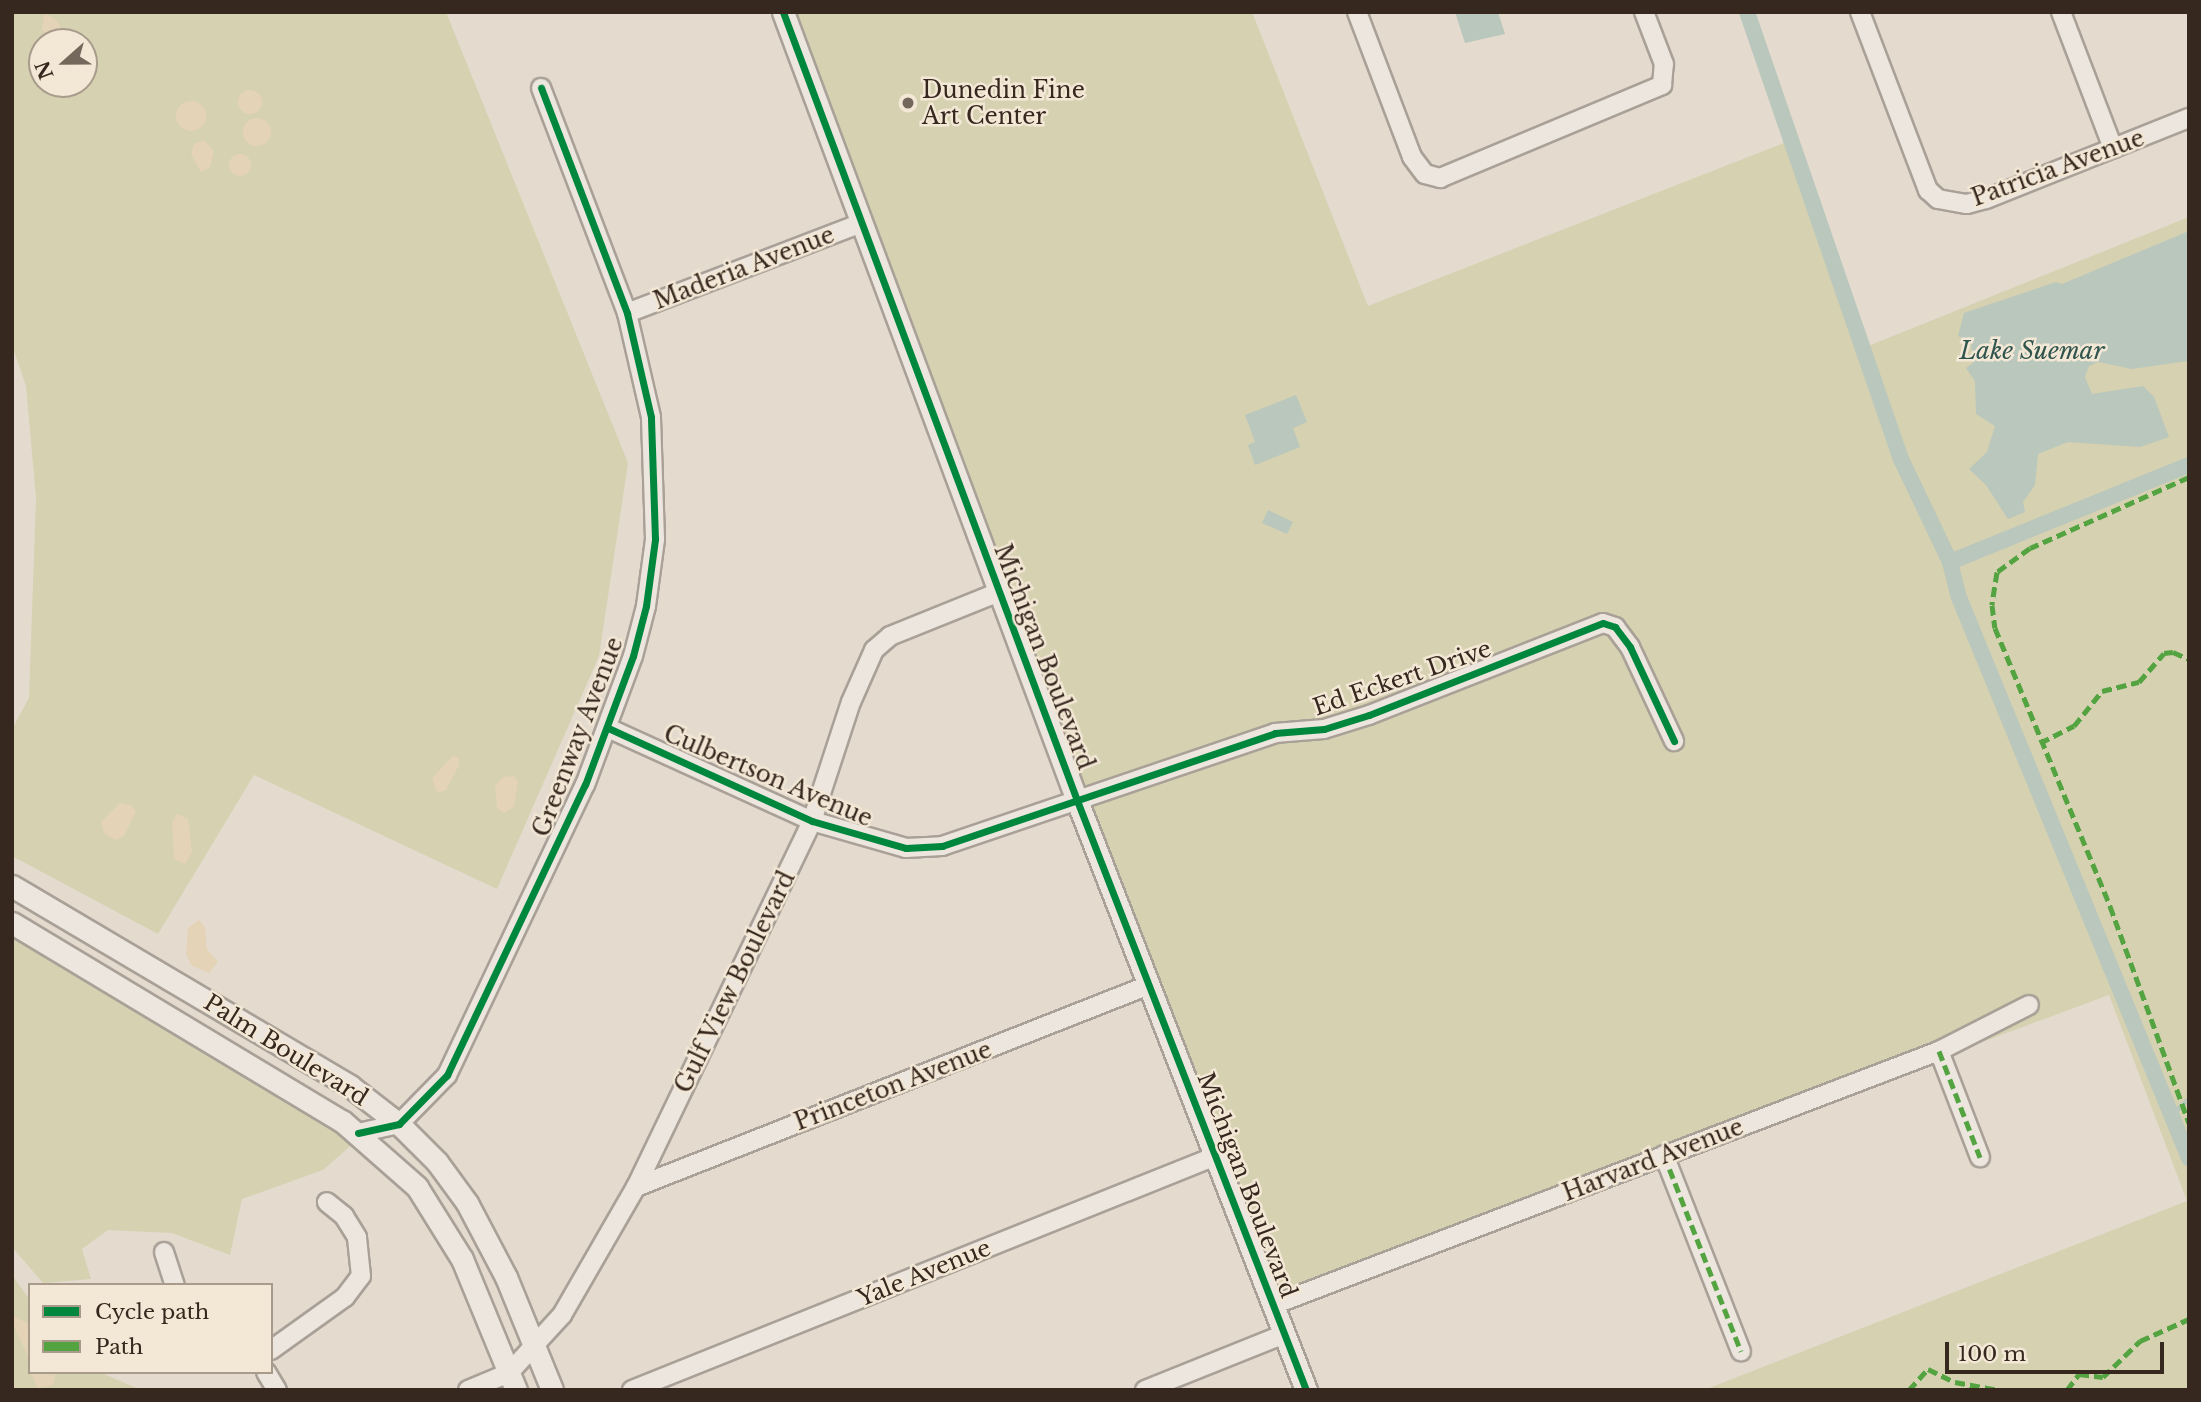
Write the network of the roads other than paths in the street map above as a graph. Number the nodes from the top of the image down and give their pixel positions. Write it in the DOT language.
graph roads {
  1 [pos="783,12"];
  2 [pos="1357,12"];
  3 [pos="1644,12"];
  4 [pos="1860,12"];
  5 [pos="2061,12"];
  6 [pos="541,88"];
  7 [pos="2189,118"];
  8 [pos="2113,148"];
  9 [pos="861,223"];
  10 [pos="627,313"];
  11 [pos="999,592"];
  12 [pos="608,728"];
  13 [pos="1674,741"];
  14 [pos="1078,803"];
  15 [pos="812,821"];
  16 [pos="12,886"];
  17 [pos="72,920"];
  18 [pos="12,923"];
  19 [pos="56,948"];
  20 [pos="1149,985"];
  21 [pos="2029,1005"];
  22 [pos="1939,1051"];
  23 [pos="398,1124"];
  24 [pos="358,1133"];
  25 [pos="1664,1155"];
  26 [pos="1216,1156"];
  27 [pos="1980,1157"];
  28 [pos="636,1187"];
  29 [pos="327,1202"];
  30 [pos="164,1252"];
  31 [pos="173,1283"];
  32 [pos="1273,1305"];
  33 [pos="1284,1335"];
  34 [pos="535,1344"];
  35 [pos="273,1349"];
  36 [pos="1741,1351"];
  37 [pos="267,1374"];
  38 [pos="512,1382"];
  39 [pos="277,1390"];
  40 [pos="468,1390"];
  41 [pos="552,1390"];
  42 [pos="632,1390"];
  43 [pos="1145,1390"];
  44 [pos="1306,1390"];
  1 -- 9 [label="street, Michigan Boulevard"];
  2 -- 3 [label="street"];
  4 -- 8 [label="street, Patricia Avenue"];
  5 -- 8 [label="street"];
  6 -- 10 [label="street, Greenway Avenue"];
  7 -- 8 [label="street, Patricia Avenue"];
  9 -- 10 [label="street, Maderia Avenue"];
  9 -- 11 [label="street, Michigan Boulevard"];
  10 -- 12 [label="street, Greenway Avenue"];
  11 -- 14 [label="street, Michigan Boulevard"];
  11 -- 15 [label="street, Gulf View Boulevard"];
  12 -- 15 [label="street, Culbertson Avenue"];
  12 -- 23 [label="street, Greenway Avenue"];
  13 -- 14 [label="street, Ed Eckert Drive"];
  14 -- 15 [label="street, Culbertson Avenue"];
  14 -- 20 [label="street, Michigan Boulevard"];
  15 -- 28 [label="street, Gulf View Boulevard"];
  16 -- 17 [label="street, Palm Boulevard"];
  17 -- 19 [label="street"];
  17 -- 23 [label="street, Palm Boulevard"];
  18 -- 19 [label="street, Palm Boulevard"];
  19 -- 24 [label="street, Palm Boulevard"];
  20 -- 26 [label="street, Michigan Boulevard"];
  20 -- 28 [label="street, Princeton Avenue"];
  21 -- 22 [label="street, Harvard Avenue"];
  22 -- 25 [label="street, Harvard Avenue"];
  22 -- 27 [label="street"];
  23 -- 24 [label="street"];
  23 -- 34 [label="street, Palm Boulevard"];
  24 -- 38 [label="street, Palm Boulevard"];
  25 -- 32 [label="street, Harvard Avenue"];
  25 -- 36 [label="street"];
  26 -- 32 [label="street, Michigan Boulevard"];
  26 -- 42 [label="street, Yale Avenue"];
  28 -- 34 [label="street, Gulf View Boulevard"];
  29 -- 35 [label="street"];
  30 -- 31 [label="street"];
  32 -- 33 [label="street, Michigan Boulevard"];
  33 -- 43 [label="street"];
  33 -- 44 [label="street, Michigan Boulevard"];
  34 -- 38 [label="street, Gulf View Boulevard"];
  34 -- 41 [label="street, Palm Boulevard"];
  37 -- 39 [label="street"];
  38 -- 40 [label="street, Gulf View Boulevard"];
}
